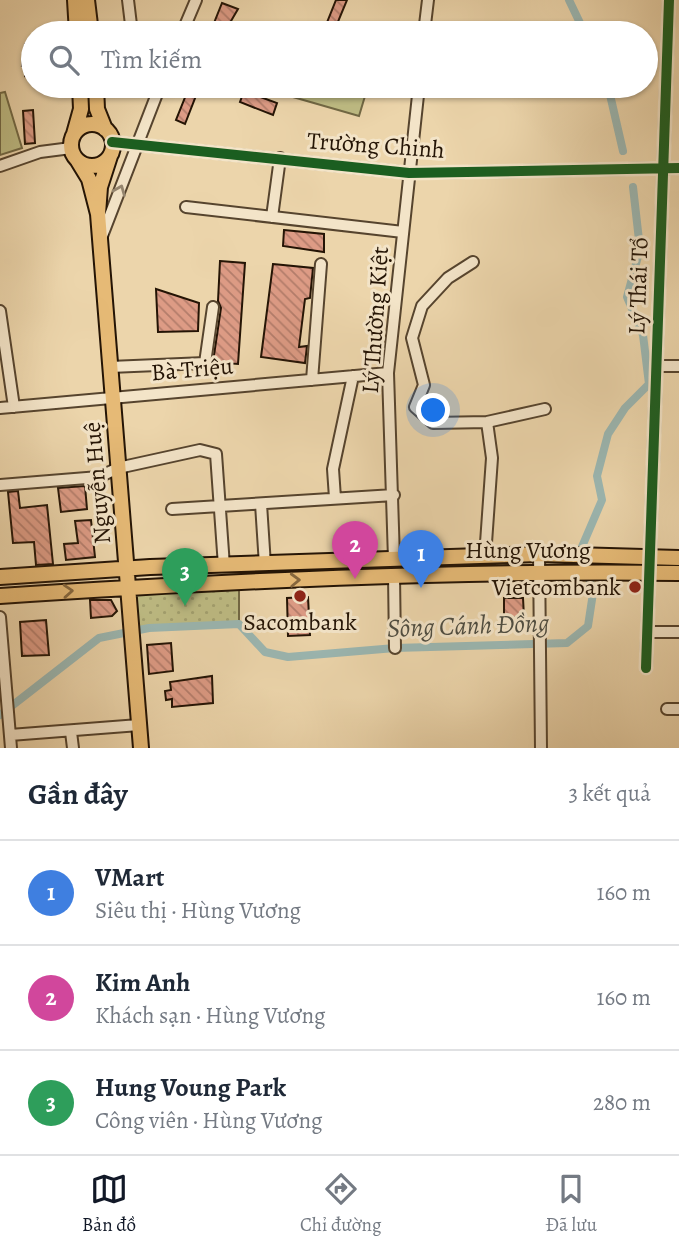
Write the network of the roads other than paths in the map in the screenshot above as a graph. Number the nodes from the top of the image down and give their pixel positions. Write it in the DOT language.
graph roads {
  1 [pos="75,0"];
  2 [pos="87,0"];
  3 [pos="128,0"];
  4 [pos="196,0"];
  5 [pos="428,0"];
  6 [pos="669,0"];
  7 [pos="76,21"];
  8 [pos="90,21"];
  9 [pos="131,21"];
  10 [pos="187,21"];
  11 [pos="425,21"];
  12 [pos="81,98"];
  13 [pos="97,98"];
  14 [pos="155,98"];
  15 [pos="418,98"];
  16 [pos="105,129"];
  17 [pos="138,144"];
  18 [pos="74,147"];
  19 [pos="111,148"];
  20 [pos="280,158"];
  21 [pos="0,166"];
  22 [pos="663,168"];
  23 [pos="679,168"];
  24 [pos="409,173"];
  25 [pos="186,207"];
  26 [pos="98,214"];
  27 [pos="272,217"];
  28 [pos="403,232"];
  29 [pos="102,236"];
  30 [pos="473,262"];
  31 [pos="321,264"];
  32 [pos="213,307"];
  33 [pos="0,311"];
  34 [pos="656,366"];
  35 [pos="679,366"];
  36 [pos="110,367"];
  37 [pos="388,373"];
  38 [pos="353,376"];
  39 [pos="312,380"];
  40 [pos="112,397"];
  41 [pos="15,407"];
  42 [pos="0,408"];
  43 [pos="545,409"];
  44 [pos="487,422"];
  45 [pos="118,468"];
  46 [pos="0,485"];
  47 [pos="394,495"];
  48 [pos="335,498"];
  49 [pos="261,503"];
  50 [pos="222,505"];
  51 [pos="172,509"];
  52 [pos="539,555"];
  53 [pos="485,557"];
  54 [pos="679,558"];
  55 [pos="394,559"];
  56 [pos="265,565"];
  57 [pos="649,565"];
  58 [pos="224,566"];
  59 [pos="127,570"];
  60 [pos="540,572"];
  61 [pos="679,573"];
  62 [pos="394,575"];
  63 [pos="0,577"];
  64 [pos="266,581"];
  65 [pos="129,587"];
  66 [pos="0,596"];
  67 [pos="0,617"];
  68 [pos="647,632"];
  69 [pos="679,632"];
  70 [pos="396,648"];
  71 [pos="646,668"];
  72 [pos="667,709"];
  73 [pos="679,709"];
  74 [pos="139,725"];
  75 [pos="9,730"];
  76 [pos="71,732"];
  77 [pos="11,748"];
  78 [pos="73,748"];
  79 [pos="141,748"];
  80 [pos="541,748"];
  1 -- 7 [label="main road"];
  2 -- 8 [label="main road"];
  3 -- 9 [label="street"];
  4 -- 10 [label="street"];
  5 -- 11 [label="street"];
  6 -- 22 [label="street, Lý Thái Tổ"];
  12 -- 18 [label="main road"];
  13 -- 16 [label="main road"];
  14 -- 17 [label="street"];
  15 -- 24 [label="street, Lý Thường Kiệt"];
  16 -- 18 [label="main road"];
  16 -- 19 [label="main road"];
  17 -- 19 [label="street, Trường Chinh"];
  17 -- 20 [label="street, Trường Chinh"];
  29 -- 17 [label="street, one-way"];
  18 -- 19 [label="main road"];
  18 -- 21 [label="street"];
  18 -- 26 [label="main road"];
  19 -- 26 [label="main road"];
  20 -- 24 [label="street, Trường Chinh"];
  20 -- 27 [label="street"];
  22 -- 23 [label="street, Trường Chinh"];
  22 -- 24 [label="street, Trường Chinh"];
  22 -- 34 [label="street, Lý Thái Tổ"];
  24 -- 28 [label="street, Lý Thường Kiệt"];
  25 -- 27 [label="street"];
  26 -- 29 [label="main road, Nguyễn Huệ"];
  27 -- 28 [label="street"];
  28 -- 37 [label="street, Lý Thường Kiệt"];
  29 -- 36 [label="main road, Nguyễn Huệ"];
  30 -- 44 [label="street"];
  31 -- 39 [label="street"];
  32 -- 36 [label="street"];
  33 -- 41 [label="street"];
  34 -- 35 [label="street"];
  34 -- 57 [label="street, Lý Thái Tổ"];
  36 -- 40 [label="main road, Nguyễn Huệ"];
  37 -- 38 [label="street, Bà Triệu"];
  37 -- 47 [label="street, Lý Thường Kiệt"];
  38 -- 39 [label="street, Bà Triệu"];
  38 -- 48 [label="street"];
  39 -- 40 [label="street, Bà Triệu"];
  40 -- 41 [label="street, Bà Triệu"];
  40 -- 45 [label="main road, Nguyễn Huệ"];
  41 -- 42 [label="street, Bà Triệu"];
  43 -- 44 [label="street"];
  44 -- 53 [label="street"];
  45 -- 46 [label="street"];
  45 -- 50 [label="street"];
  45 -- 59 [label="main road, Nguyễn Huệ"];
  47 -- 48 [label="street"];
  47 -- 55 [label="street, Lý Thường Kiệt"];
  48 -- 49 [label="street"];
  49 -- 50 [label="street"];
  49 -- 56 [label="street"];
  50 -- 51 [label="street"];
  50 -- 58 [label="street"];
  52 -- 53 [label="main road, Hùng Vương"];
  52 -- 57 [label="main road, Hùng Vương"];
  52 -- 60 [label="street"];
  53 -- 55 [label="main road, Hùng Vương"];
  54 -- 57 [label="main road, Hùng Vương"];
  55 -- 56 [label="main road, Hùng Vương"];
  55 -- 62 [label="main road"];
  56 -- 58 [label="main road, Hùng Vương"];
  56 -- 64 [label="main road"];
  57 -- 60 [label="main road, Hùng Vương"];
  57 -- 61 [label="main road, Hùng Vương"];
  57 -- 68 [label="street, Lý Thái Tổ"];
  58 -- 59 [label="main road, Hùng Vương"];
  59 -- 63 [label="main road, Hùng Vương"];
  59 -- 65 [label="main road, Nguyễn Huệ"];
  60 -- 62 [label="main road, Hùng Vương"];
  60 -- 80 [label="street"];
  64 -- 62 [label="main road, Hùng Vương, one-way"];
  62 -- 70 [label="street"];
  64 -- 65 [label="main road, Hùng Vương"];
  66 -- 65 [label="main road, Hùng Vương, one-way"];
  65 -- 74 [label="main road, Nguyễn Huệ"];
  67 -- 75 [label="street"];
  68 -- 69 [label="street"];
  68 -- 71 [label="street, Lý Thái Tổ"];
  72 -- 73 [label="street"];
  74 -- 76 [label="street"];
  74 -- 79 [label="main road, Nguyễn Huệ"];
  75 -- 76 [label="street"];
  75 -- 77 [label="street"];
  76 -- 78 [label="street"];
}
